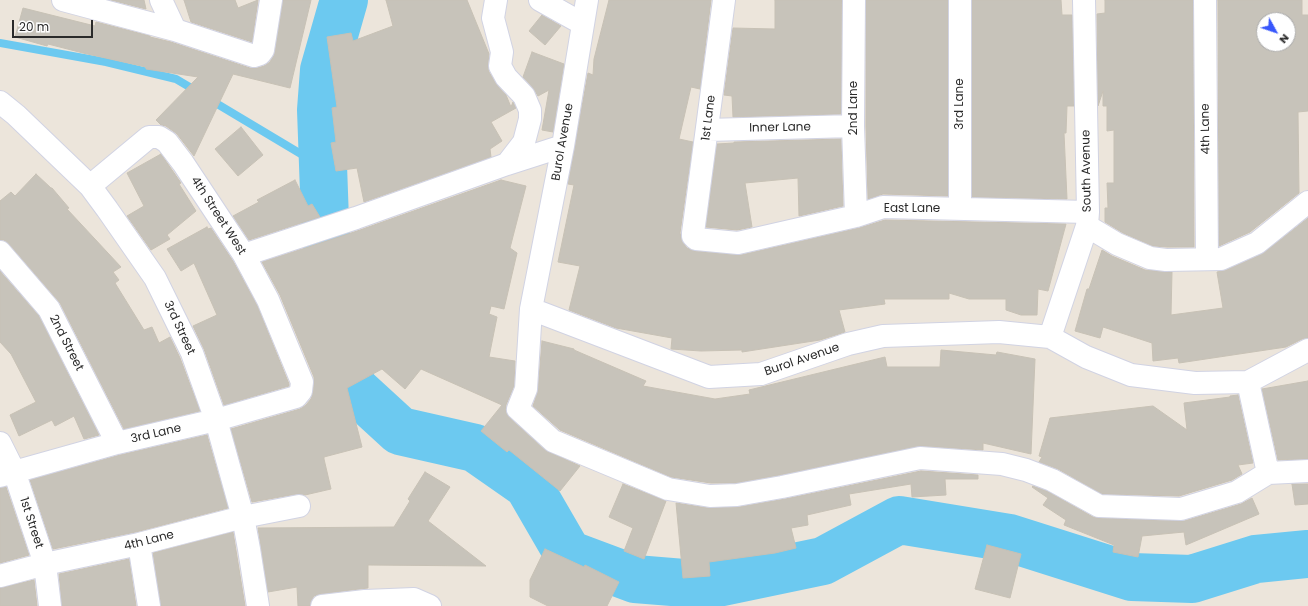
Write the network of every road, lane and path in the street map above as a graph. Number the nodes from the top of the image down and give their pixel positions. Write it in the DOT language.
graph roads {
  1 [pos="63,0"];
  2 [pos="161,0"];
  3 [pos="271,0"];
  4 [pos="496,0"];
  5 [pos="540,0"];
  6 [pos="587,0"];
  7 [pos="724,0"];
  8 [pos="854,0"];
  9 [pos="960,0"];
  10 [pos="1084,0"];
  11 [pos="1205,0"];
  12 [pos="583,24"];
  13 [pos="175,30"];
  14 [pos="0,102"];
  15 [pos="853,126"];
  16 [pos="707,130"];
  17 [pos="563,146"];
  18 [pos="507,164"];
  19 [pos="90,186"];
  20 [pos="1308,202"];
  21 [pos="960,209"];
  22 [pos="856,216"];
  23 [pos="1087,219"];
  24 [pos="693,236"];
  25 [pos="0,252"];
  26 [pos="244,255"];
  27 [pos="1207,259"];
  28 [pos="531,309"];
  29 [pos="1050,337"];
  30 [pos="1308,350"];
  31 [pos="302,382"];
  32 [pos="1248,382"];
  33 [pos="216,420"];
  34 [pos="0,443"];
  35 [pos="117,443"];
  36 [pos="1308,471"];
  37 [pos="1268,473"];
  38 [pos="7,474"];
  39 [pos="299,506"];
  40 [pos="243,517"];
  41 [pos="139,544"];
  42 [pos="45,564"];
  43 [pos="0,576"];
  44 [pos="366,603"];
  45 [pos="50,606"];
  46 [pos="149,606"];
  47 [pos="258,606"];
  48 [pos="322,606"];
  49 [pos="430,606"];
  1 -- 13 [label="street"];
  2 -- 13 [label="street"];
  3 -- 13 [label="street"];
  4 -- 18 [label="street"];
  5 -- 12 [label="street"];
  6 -- 12 [label="street, Burol Avenue"];
  7 -- 16 [label="street, 1st Lane"];
  8 -- 15 [label="street, 2nd Lane"];
  9 -- 21 [label="street, 3rd Lane"];
  10 -- 23 [label="street, South Avenue"];
  11 -- 27 [label="street, 4th Lane"];
  12 -- 17 [label="street, Burol Avenue"];
  14 -- 19 [label="street, 3rd Street"];
  15 -- 16 [label="street, Inner Lane"];
  15 -- 22 [label="street, 2nd Lane"];
  16 -- 24 [label="street, 1st Lane"];
  17 -- 18 [label="street"];
  17 -- 28 [label="street, Burol Avenue"];
  18 -- 26 [label="street"];
  19 -- 26 [label="street, 4th Street West"];
  19 -- 33 [label="street, 3rd Street"];
  20 -- 27 [label="street, East Lane"];
  21 -- 22 [label="street, East Lane"];
  21 -- 23 [label="street, East Lane"];
  22 -- 24 [label="street, East Lane"];
  23 -- 27 [label="street, East Lane"];
  23 -- 29 [label="street, South Avenue"];
  25 -- 35 [label="street, 2nd Street"];
  26 -- 31 [label="street, 4th Street West"];
  28 -- 29 [label="street, Burol Avenue"];
  28 -- 37 [label="street"];
  29 -- 32 [label="street, Burol Avenue"];
  30 -- 32 [label="street, Burol Avenue"];
  31 -- 33 [label="street, 3rd Lane"];
  32 -- 37 [label="street"];
  33 -- 35 [label="street, 3rd Lane"];
  33 -- 40 [label="street, 3rd Street"];
  34 -- 38 [label="street, 1st Street"];
  35 -- 38 [label="street, 3rd Lane"];
  36 -- 37 [label="street"];
  38 -- 42 [label="street, 1st Street"];
  39 -- 40 [label="street, 4th Lane"];
  40 -- 41 [label="street, 4th Lane"];
  40 -- 47 [label="street, 3rd Street"];
  41 -- 42 [label="street, 4th Lane"];
  41 -- 46 [label="street"];
  42 -- 43 [label="street, 4th Lane"];
  42 -- 45 [label="street, 1st Street"];
  44 -- 48 [label="street"];
  44 -- 49 [label="street"];
}
